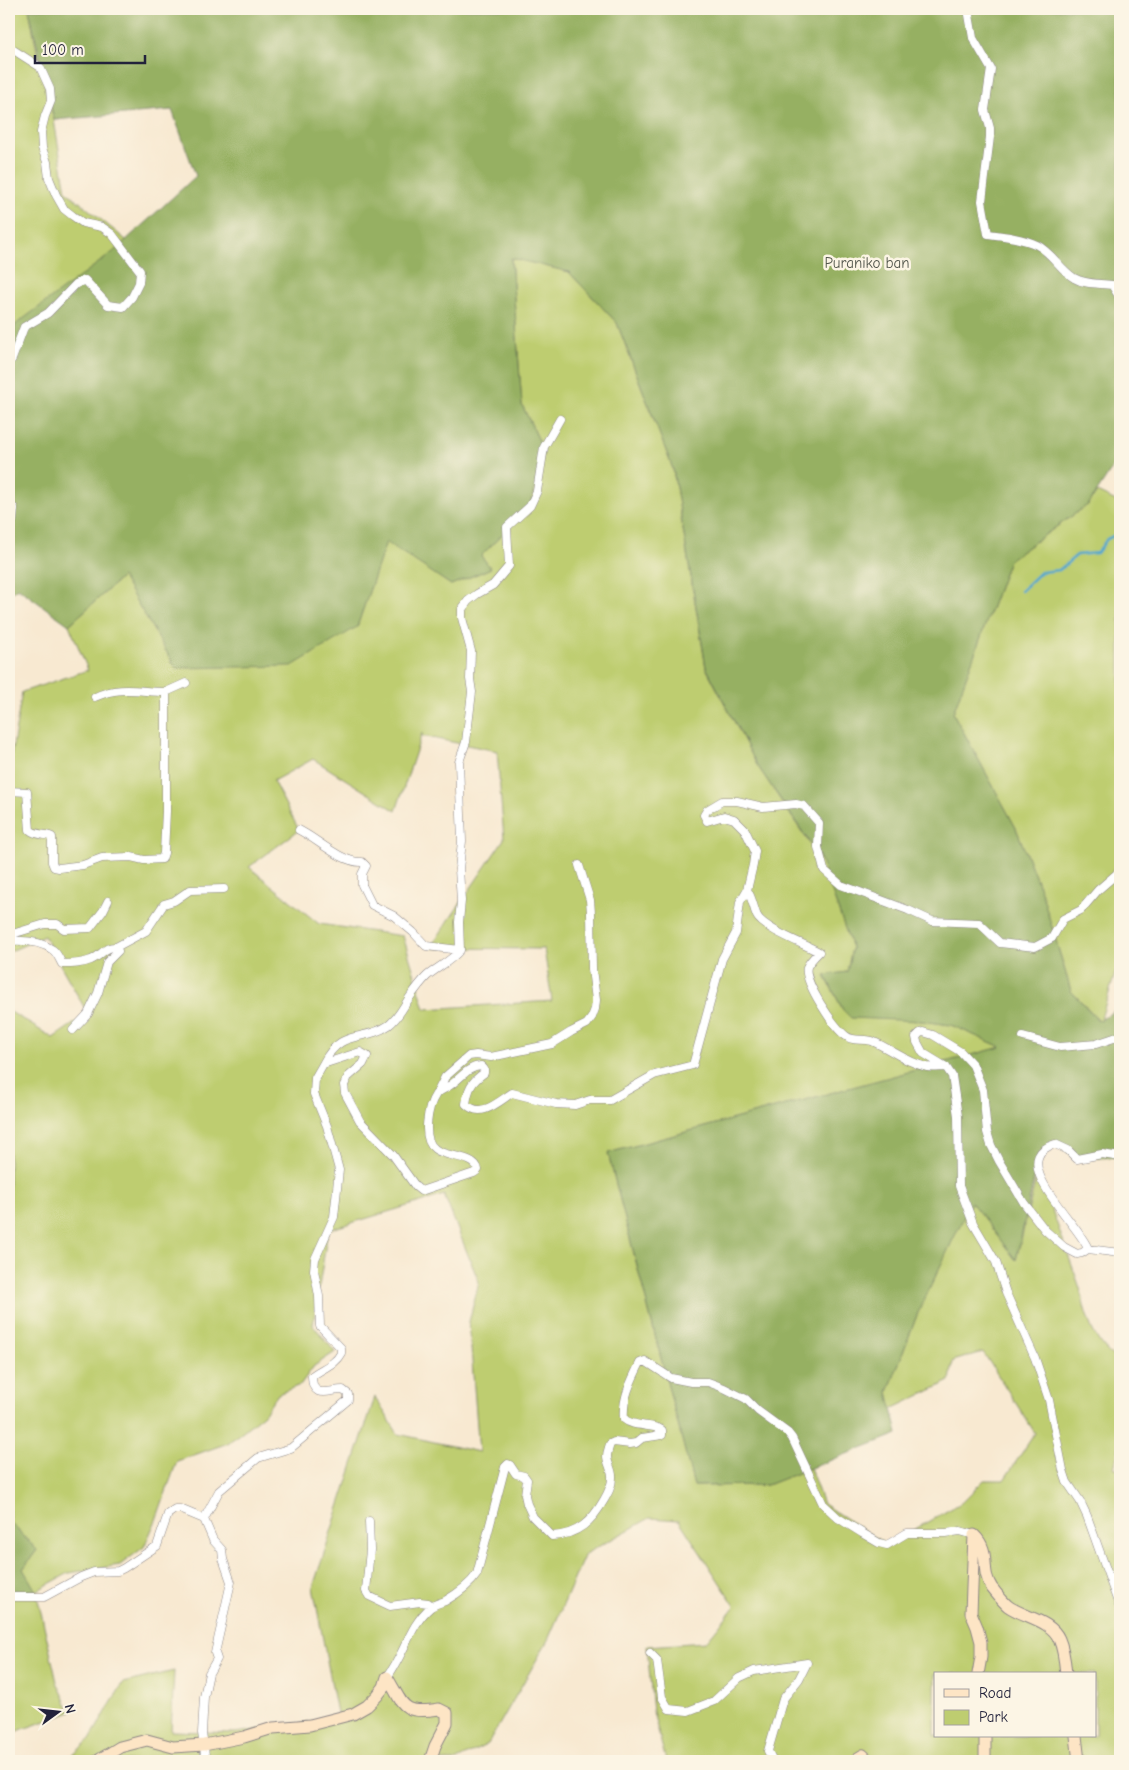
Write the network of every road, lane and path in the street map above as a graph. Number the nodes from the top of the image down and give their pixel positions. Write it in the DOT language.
graph roads {
  1 [pos="968,9"];
  2 [pos="12,49"];
  3 [pos="1120,298"];
  4 [pos="9,358"];
  5 [pos="560,419"];
  6 [pos="9,504"];
  7 [pos="9,529"];
  8 [pos="186,683"];
  9 [pos="166,692"];
  10 [pos="95,697"];
  11 [pos="9,791"];
  12 [pos="299,830"];
  13 [pos="579,865"];
  14 [pos="1120,871"];
  15 [pos="224,889"];
  16 [pos="747,890"];
  17 [pos="108,902"];
  18 [pos="9,935"];
  19 [pos="9,941"];
  20 [pos="116,947"];
  21 [pos="460,950"];
  22 [pos="73,1030"];
  23 [pos="1120,1036"];
  24 [pos="1023,1037"];
  25 [pos="322,1064"];
  26 [pos="946,1067"];
  27 [pos="437,1093"];
  28 [pos="1120,1157"];
  29 [pos="1088,1250"];
  30 [pos="1120,1253"];
  31 [pos="204,1519"];
  32 [pos="369,1521"];
  33 [pos="974,1535"];
  34 [pos="9,1597"];
  35 [pos="432,1606"];
  36 [pos="1120,1608"];
  37 [pos="650,1653"];
  38 [pos="978,1672"];
  39 [pos="1066,1672"];
  40 [pos="387,1676"];
  41 [pos="985,1738"];
  42 [pos="1076,1738"];
  43 [pos="204,1745"];
  44 [pos="98,1761"];
  45 [pos="204,1761"];
  46 [pos="430,1761"];
  47 [pos="773,1761"];
  48 [pos="858,1761"];
  49 [pos="869,1761"];
  50 [pos="985,1761"];
  51 [pos="1079,1761"];
  1 -- 3 [label="street"];
  2 -- 4 [label="street"];
  5 -- 21 [label="street"];
  6 -- 7 [label="street"];
  8 -- 9 [label="street"];
  9 -- 10 [label="street"];
  9 -- 11 [label="street"];
  12 -- 21 [label="street"];
  13 -- 27 [label="street"];
  14 -- 16 [label="street"];
  15 -- 20 [label="street"];
  16 -- 26 [label="street"];
  16 -- 27 [label="street"];
  17 -- 18 [label="street"];
  19 -- 20 [label="street"];
  20 -- 22 [label="street"];
  21 -- 25 [label="street"];
  23 -- 24 [label="street"];
  25 -- 27 [label="street"];
  25 -- 31 [label="street"];
  26 -- 29 [label="street"];
  26 -- 36 [label="street"];
  28 -- 29 [label="street"];
  29 -- 30 [label="street"];
  31 -- 34 [label="street"];
  31 -- 43 [label="street"];
  32 -- 35 [label="street"];
  33 -- 35 [label="street"];
  33 -- 38 [label="street"];
  33 -- 39 [label="street"];
  35 -- 40 [label="street"];
  37 -- 47 [label="street"];
  40 -- 43 [label="street"];
  40 -- 46 [label="street"];
  41 -- 50 [label="street"];
  42 -- 51 [label="street"];
  43 -- 44 [label="street"];
  43 -- 45 [label="street"];
  48 -- 49 [label="street"];
}
